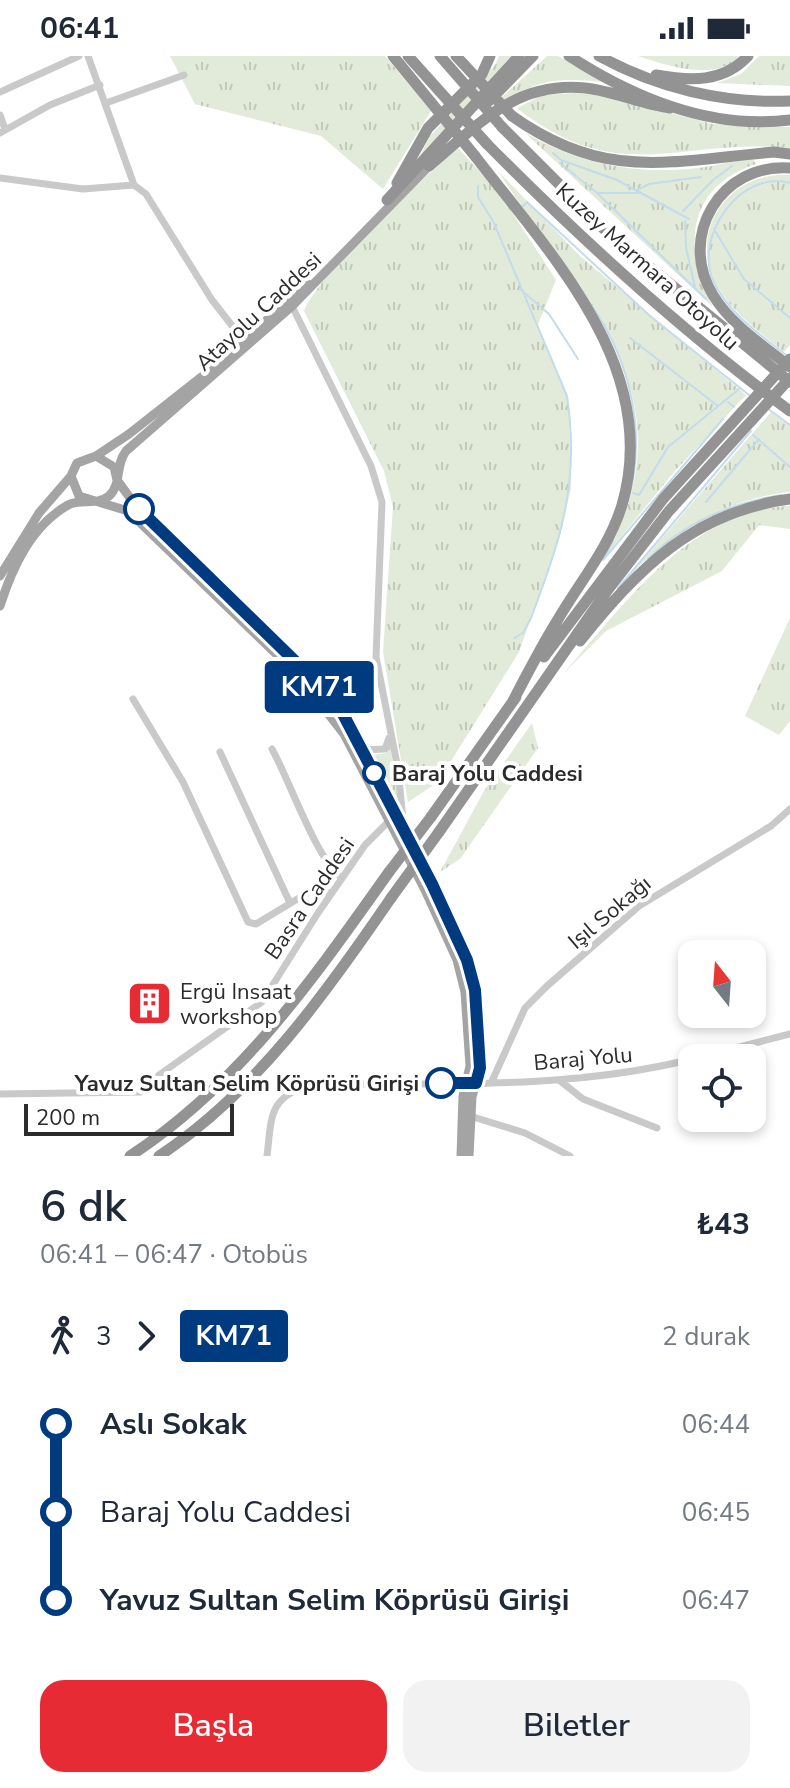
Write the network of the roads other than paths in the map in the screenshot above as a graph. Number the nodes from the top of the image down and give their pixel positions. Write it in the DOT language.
graph roads {
  1 [pos="79,56"];
  2 [pos="88,56"];
  3 [pos="393,56"];
  4 [pos="408,56"];
  5 [pos="440,56"];
  6 [pos="456,56"];
  7 [pos="490,56"];
  8 [pos="569,56"];
  9 [pos="748,56"];
  10 [pos="527,58"];
  11 [pos="603,58"];
  12 [pos="184,75"];
  13 [pos="100,85"];
  14 [pos="0,92"];
  15 [pos="790,101"];
  16 [pos="106,103"];
  17 [pos="670,108"];
  18 [pos="0,115"];
  19 [pos="790,120"];
  20 [pos="3,131"];
  21 [pos="790,154"];
  22 [pos="429,166"];
  23 [pos="790,168"];
  24 [pos="4,179"];
  25 [pos="134,185"];
  26 [pos="0,186"];
  27 [pos="387,200"];
  28 [pos="290,303"];
  29 [pos="244,341"];
  30 [pos="790,359"];
  31 [pos="790,367"];
  32 [pos="790,380"];
  33 [pos="790,411"];
  34 [pos="96,456"];
  35 [pos="71,476"];
  36 [pos="117,480"];
  37 [pos="790,499"];
  38 [pos="92,501"];
  39 [pos="0,576"];
  40 [pos="0,606"];
  41 [pos="133,699"];
  42 [pos="513,701"];
  43 [pos="511,730"];
  44 [pos="390,736"];
  45 [pos="272,749"];
  46 [pos="362,750"];
  47 [pos="220,752"];
  48 [pos="790,809"];
  49 [pos="393,818"];
  50 [pos="404,832"];
  51 [pos="342,878"];
  52 [pos="331,893"];
  53 [pos="290,903"];
  54 [pos="790,1034"];
  55 [pos="752,1044"];
  56 [pos="678,1063"];
  57 [pos="559,1080"];
  58 [pos="492,1081"];
  59 [pos="470,1083"];
  60 [pos="0,1094"];
  61 [pos="470,1116"];
  62 [pos="657,1128"];
  63 [pos="470,1155"];
  64 [pos="130,1156"];
  65 [pos="159,1156"];
  66 [pos="267,1156"];
  67 [pos="570,1156"];
  1 -- 14 [label="street"];
  2 -- 13 [label="street"];
  3 -- 42 [label="highway, bridge"];
  4 -- 33 [label="highway, Kuzey Marmara Otoyolu, bridge"];
  5 -- 32 [label="highway, Kuzey Marmara Otoyolu, bridge"];
  6 -- 21 [label="highway, bridge"];
  7 -- 27 [label="highway"];
  8 -- 17 [label="highway"];
  9 -- 11 [label="highway"];
  10 -- 22 [label="highway"];
  10 -- 27 [label="highway"];
  11 -- 15 [label="highway"];
  12 -- 16 [label="street"];
  13 -- 16 [label="street"];
  13 -- 20 [label="street"];
  16 -- 25 [label="street"];
  17 -- 19 [label="highway"];
  17 -- 22 [label="highway"];
  18 -- 20 [label="street"];
  22 -- 28 [label="main road, Atayolu Caddesi"];
  23 -- 31 [label="highway"];
  24 -- 25 [label="street"];
  24 -- 26 [label="street"];
  25 -- 29 [label="street"];
  27 -- 28 [label="main road, Atayolu Caddesi"];
  28 -- 29 [label="main road, Atayolu Caddesi"];
  28 -- 36 [label="main road, Atayolu Caddesi"];
  28 -- 44 [label="street"];
  29 -- 34 [label="main road, Atayolu Caddesi"];
  30 -- 42 [label="highway, bridge"];
  32 -- 43 [label="highway, bridge"];
  34 -- 35 [label="main road, Atayolu Caddesi"];
  34 -- 36 [label="main road"];
  35 -- 38 [label="main road"];
  35 -- 39 [label="main road, Atayolu Caddesi"];
  36 -- 38 [label="main road, Atayolu Caddesi"];
  36 -- 46 [label="main road"];
  37 -- 43 [label="highway"];
  38 -- 40 [label="main road, Atayolu Caddesi"];
  38 -- 49 [label="main road"];
  41 -- 53 [label="street"];
  42 -- 64 [label="highway, bridge"];
  43 -- 65 [label="highway, bridge"];
  44 -- 46 [label="street"];
  44 -- 50 [label="street"];
  45 -- 51 [label="street"];
  46 -- 49 [label="main road"];
  47 -- 53 [label="street"];
  48 -- 58 [label="street, Işıl Sokağı"];
  49 -- 50 [label="main road"];
  49 -- 51 [label="street, Basra Caddesi"];
  49 -- 59 [label="main road"];
  50 -- 59 [label="main road"];
  51 -- 52 [label="street, Basra Caddesi"];
  52 -- 53 [label="street"];
  52 -- 60 [label="street, Basra Caddesi"];
  54 -- 55 [label="street, Baraj Yolu"];
  56 -- 57 [label="street, Baraj Yolu"];
  57 -- 58 [label="street, Baraj Yolu"];
  57 -- 62 [label="street"];
  58 -- 59 [label="street, Baraj Yolu"];
  59 -- 61 [label="main road"];
  59 -- 63 [label="main road"];
  59 -- 66 [label="street, Baraj Yolu"];
  61 -- 63 [label="main road"];
  61 -- 67 [label="street"];
}
